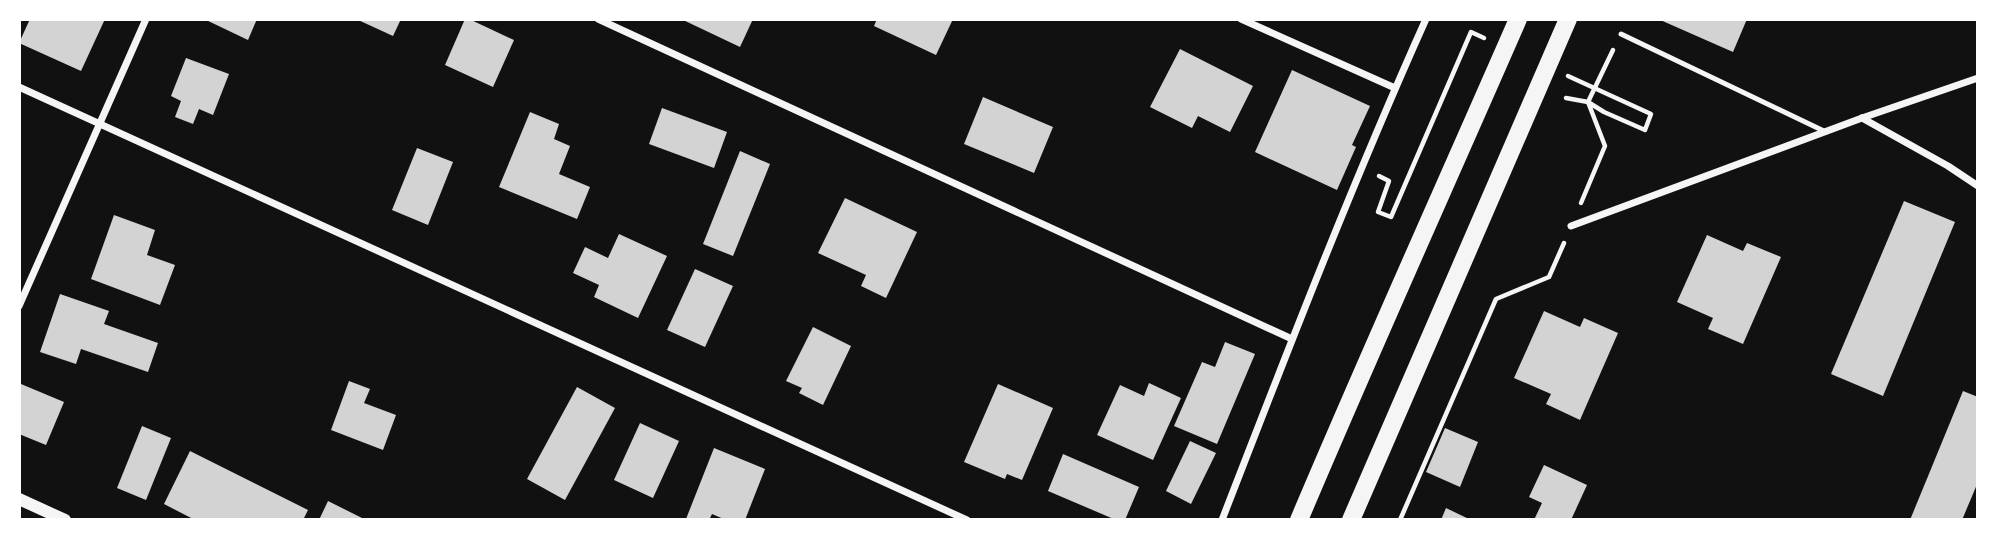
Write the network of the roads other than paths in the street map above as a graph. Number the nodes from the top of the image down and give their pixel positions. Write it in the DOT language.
graph roads {
  1 [pos="146,19"];
  2 [pos="598,19"];
  3 [pos="1241,19"];
  4 [pos="1426,19"];
  5 [pos="1518,19"];
  6 [pos="1568,19"];
  7 [pos="1621,34"];
  8 [pos="1976,78"];
  9 [pos="19,87"];
  10 [pos="1395,88"];
  11 [pos="1978,89"];
  12 [pos="1862,118"];
  13 [pos="101,124"];
  14 [pos="1826,132"];
  15 [pos="1978,186"];
  16 [pos="1571,226"];
  17 [pos="19,306"];
  18 [pos="1292,339"];
  19 [pos="19,499"];
  20 [pos="65,520"];
  21 [pos="967,520"];
  22 [pos="1222,520"];
  23 [pos="1299,520"];
  24 [pos="1350,520"];
  1 -- 13 [label="street"];
  2 -- 18 [label="street"];
  3 -- 10 [label="street"];
  4 -- 10 [label="street"];
  5 -- 23 [label="main road"];
  6 -- 24 [label="main road"];
  7 -- 14 [label="lane"];
  8 -- 11 [label="street"];
  8 -- 12 [label="street"];
  9 -- 13 [label="street"];
  10 -- 18 [label="street"];
  12 -- 14 [label="street"];
  12 -- 15 [label="street"];
  13 -- 17 [label="street"];
  13 -- 21 [label="street"];
  14 -- 16 [label="street"];
  18 -- 22 [label="street"];
  19 -- 20 [label="street"];
}
